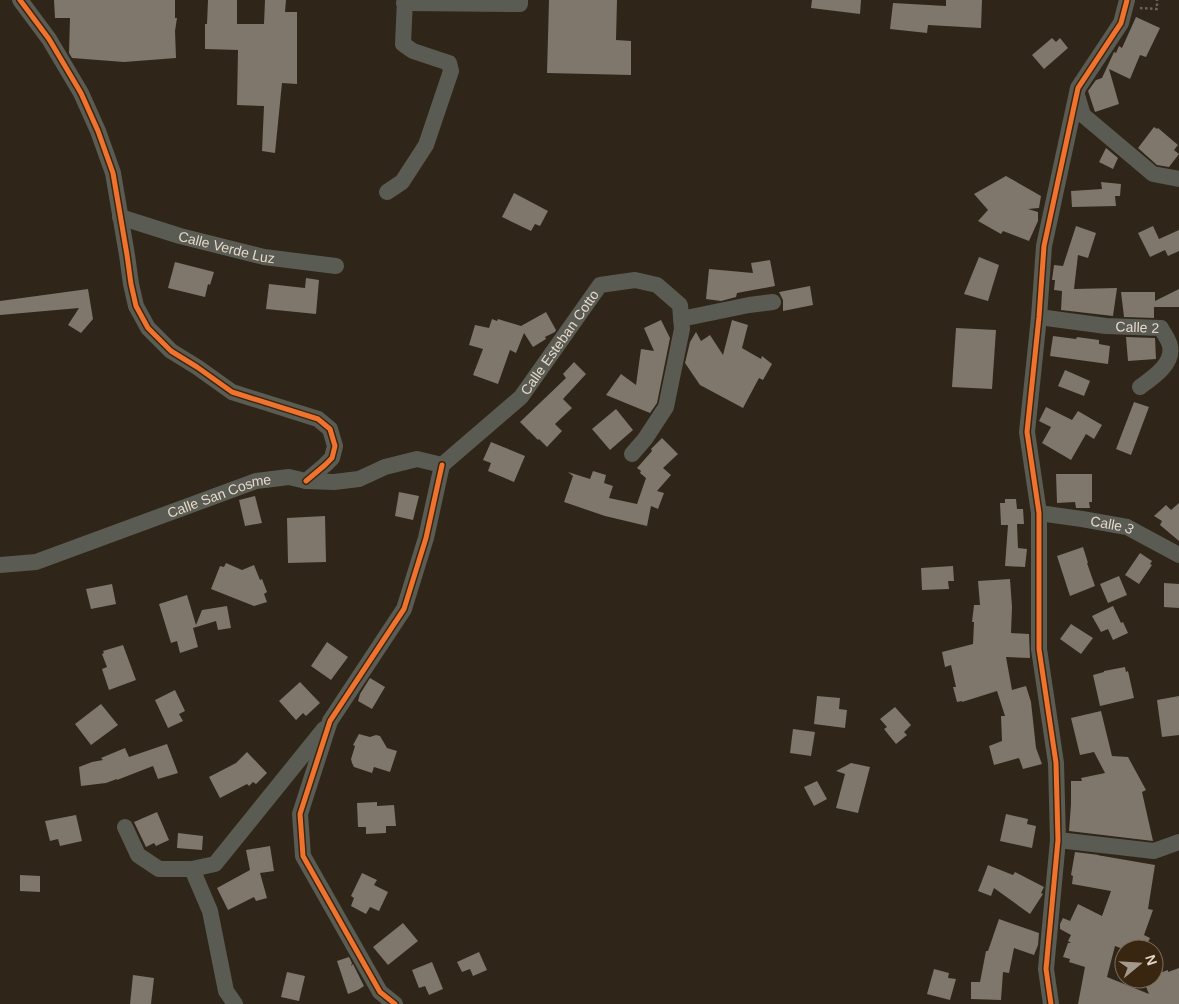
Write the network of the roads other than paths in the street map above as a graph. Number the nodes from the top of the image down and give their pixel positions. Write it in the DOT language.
graph roads {
  1 [pos="20,0"];
  2 [pos="520,0"];
  3 [pos="1127,0"];
  4 [pos="405,2"];
  5 [pos="1077,95"];
  6 [pos="1179,179"];
  7 [pos="387,192"];
  8 [pos="120,217"];
  9 [pos="336,266"];
  10 [pos="772,302"];
  11 [pos="1039,317"];
  12 [pos="681,319"];
  13 [pos="1175,354"];
  14 [pos="1140,387"];
  15 [pos="632,454"];
  16 [pos="442,465"];
  17 [pos="306,480"];
  18 [pos="1039,513"];
  19 [pos="1179,555"];
  20 [pos="0,565"];
  21 [pos="330,721"];
  22 [pos="125,827"];
  23 [pos="1058,840"];
  24 [pos="1179,842"];
  25 [pos="192,869"];
  26 [pos="235,1004"];
  27 [pos="395,1004"];
  28 [pos="1051,1004"];
  1 -- 8 [label="street"];
  2 -- 4 [label="street"];
  3 -- 5 [label="street"];
  4 -- 7 [label="street"];
  5 -- 6 [label="street"];
  5 -- 11 [label="street"];
  8 -- 9 [label="street, Calle Verde Luz"];
  8 -- 17 [label="street"];
  10 -- 12 [label="street"];
  11 -- 13 [label="street, Calle 2"];
  11 -- 18 [label="street"];
  12 -- 15 [label="street, Calle Esteban Cotto"];
  12 -- 16 [label="street, Calle Esteban Cotto"];
  13 -- 14 [label="street, Calle 2"];
  16 -- 17 [label="street, Calle San Cosme"];
  16 -- 21 [label="street"];
  17 -- 20 [label="street, Calle San Cosme"];
  18 -- 19 [label="street, Calle 3"];
  18 -- 23 [label="street"];
  21 -- 25 [label="street"];
  21 -- 27 [label="street"];
  22 -- 25 [label="street"];
  23 -- 24 [label="street"];
  23 -- 28 [label="street"];
  25 -- 26 [label="street"];
}
